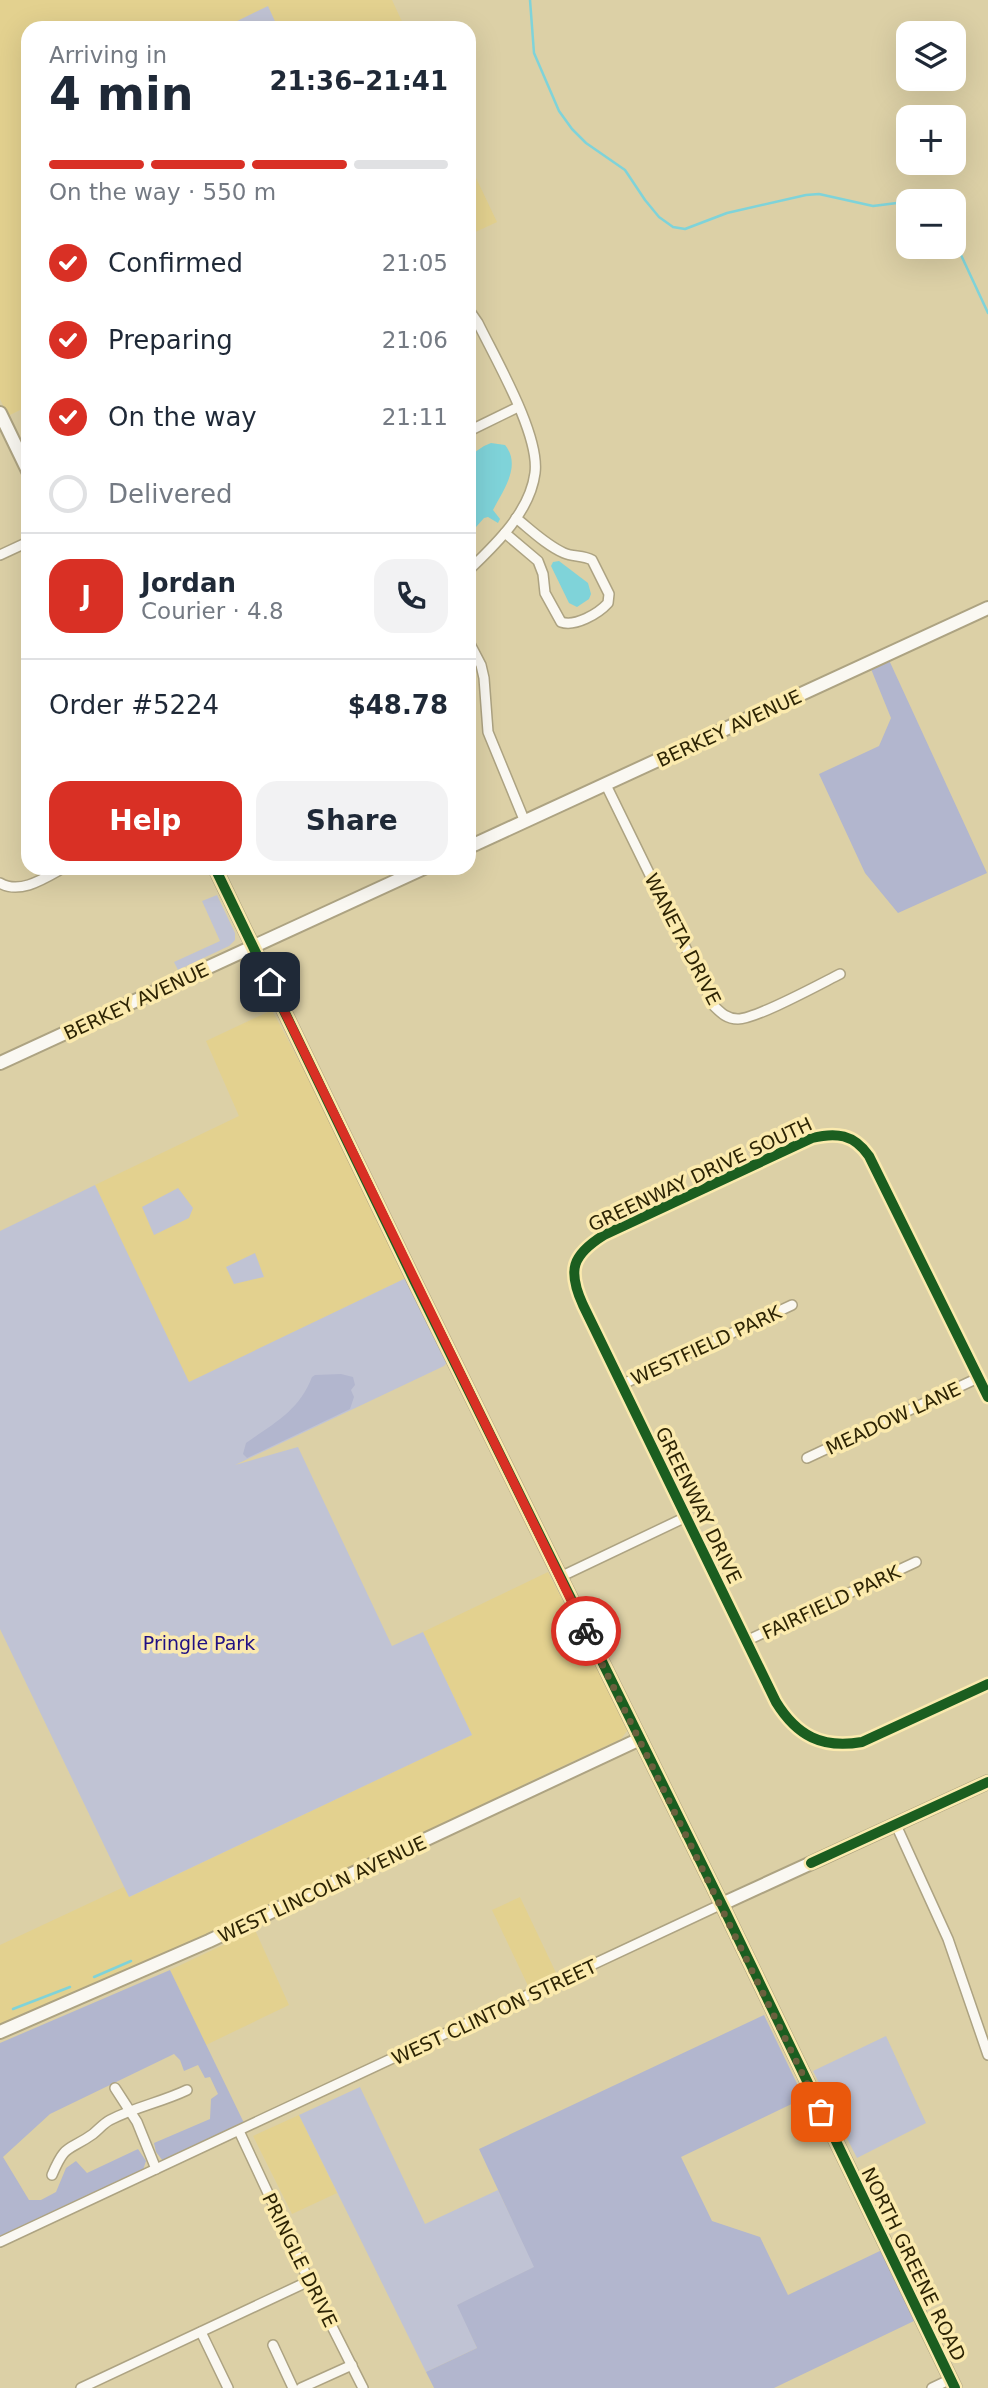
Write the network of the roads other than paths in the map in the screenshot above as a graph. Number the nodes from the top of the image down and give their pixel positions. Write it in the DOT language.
graph roads {
  1 [pos="476,320"];
  2 [pos="518,407"];
  3 [pos="0,413"];
  4 [pos="476,428"];
  5 [pos="21,456"];
  6 [pos="516,518"];
  7 [pos="505,533"];
  8 [pos="21,545"];
  9 [pos="0,555"];
  10 [pos="476,563"];
  11 [pos="988,608"];
  12 [pos="476,655"];
  13 [pos="606,785"];
  14 [pos="525,822"];
  15 [pos="476,845"];
  16 [pos="48,875"];
  17 [pos="218,875"];
  18 [pos="409,875"];
  19 [pos="0,883"];
  20 [pos="253,947"];
  21 [pos="840,974"];
  22 [pos="0,1063"];
  23 [pos="575,1263"];
  24 [pos="792,1305"];
  25 [pos="978,1378"];
  26 [pos="621,1385"];
  27 [pos="988,1397"];
  28 [pos="807,1458"];
  29 [pos="686,1517"];
  30 [pos="916,1562"];
  31 [pos="560,1577"];
  32 [pos="746,1641"];
  33 [pos="988,1684"];
  34 [pos="640,1739"];
  35 [pos="988,1782"];
  36 [pos="896,1825"];
  37 [pos="722,1904"];
  38 [pos="0,2032"];
  39 [pos="988,2055"];
  40 [pos="114,2088"];
  41 [pos="187,2090"];
  42 [pos="130,2111"];
  43 [pos="239,2131"];
  44 [pos="156,2169"];
  45 [pos="52,2175"];
  46 [pos="0,2242"];
  47 [pos="309,2281"];
  48 [pos="201,2332"];
  49 [pos="273,2344"];
  50 [pos="352,2365"];
  51 [pos="953,2384"];
  52 [pos="81,2388"];
  53 [pos="228,2388"];
  54 [pos="293,2388"];
  55 [pos="301,2388"];
  56 [pos="363,2388"];
  57 [pos="932,2388"];
  1 -- 2 [label="street"];
  2 -- 4 [label="street"];
  2 -- 6 [label="street"];
  3 -- 5 [label="street"];
  6 -- 7 [label="street"];
  6 -- 7 [label="street"];
  7 -- 10 [label="street"];
  8 -- 9 [label="street"];
  11 -- 13 [label="street, BERKEY AVENUE"];
  12 -- 14 [label="street"];
  13 -- 14 [label="street, BERKEY AVENUE"];
  13 -- 21 [label="street, WANETA DRIVE"];
  14 -- 15 [label="street, BERKEY AVENUE"];
  16 -- 19 [label="street"];
  17 -- 20 [label="street, NORTH GREENE ROAD"];
  18 -- 20 [label="street, BERKEY AVENUE"];
  20 -- 22 [label="street, BERKEY AVENUE"];
  20 -- 31 [label="street, NORTH GREENE ROAD"];
  23 -- 25 [label="street, GREENWAY DRIVE SOUTH"];
  23 -- 26 [label="street, GREENWAY DRIVE"];
  24 -- 26 [label="street, WESTFIELD PARK"];
  25 -- 27 [label="street"];
  25 -- 28 [label="street, MEADOW LANE"];
  26 -- 29 [label="street, GREENWAY DRIVE"];
  29 -- 31 [label="street"];
  29 -- 32 [label="street, GREENWAY DRIVE"];
  30 -- 32 [label="street, FAIRFIELD PARK"];
  31 -- 34 [label="street, NORTH GREENE ROAD"];
  32 -- 33 [label="street, GREENWAY DRIVE"];
  34 -- 37 [label="street, NORTH GREENE ROAD"];
  34 -- 38 [label="street, WEST LINCOLN AVENUE"];
  35 -- 36 [label="street, WEST CLINTON STREET"];
  36 -- 37 [label="street, WEST CLINTON STREET"];
  36 -- 39 [label="street"];
  37 -- 43 [label="street, WEST CLINTON STREET"];
  37 -- 51 [label="street, NORTH GREENE ROAD"];
  40 -- 42 [label="street"];
  41 -- 42 [label="street"];
  42 -- 44 [label="street"];
  42 -- 45 [label="street"];
  43 -- 44 [label="street, WEST CLINTON STREET"];
  43 -- 47 [label="street, PRINGLE DRIVE"];
  44 -- 46 [label="street, WEST CLINTON STREET"];
  47 -- 48 [label="street"];
  47 -- 50 [label="street, PRINGLE DRIVE"];
  48 -- 52 [label="street"];
  48 -- 53 [label="street"];
  49 -- 54 [label="street"];
  50 -- 55 [label="street"];
  50 -- 56 [label="street, PRINGLE DRIVE"];
  51 -- 57 [label="street"];
}
